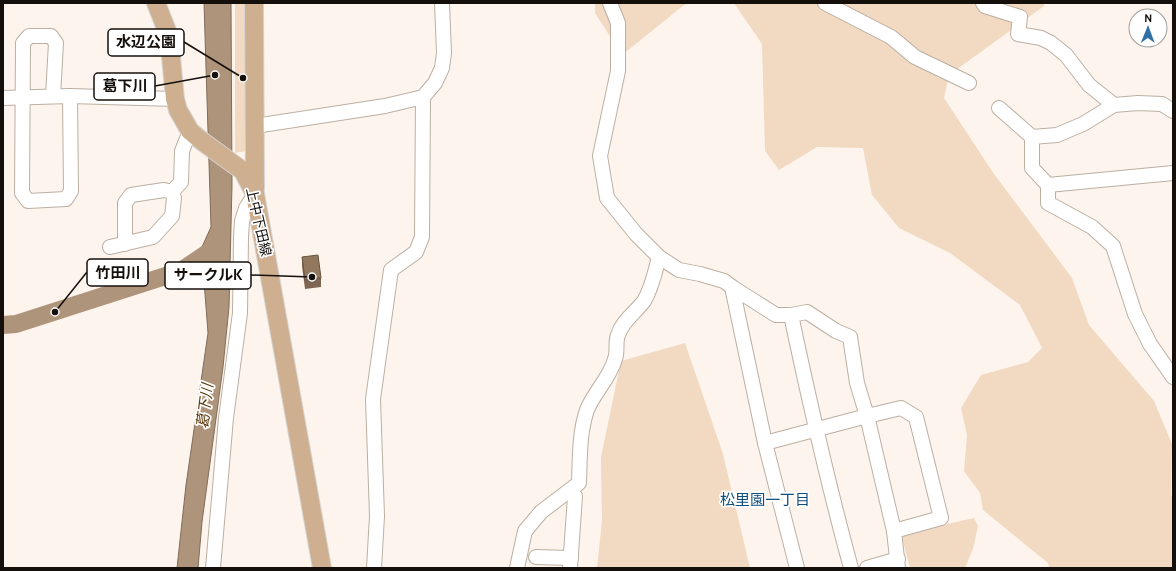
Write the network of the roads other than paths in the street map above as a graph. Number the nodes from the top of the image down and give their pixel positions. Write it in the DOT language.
graph roads {
  1 [pos="156,3"];
  2 [pos="254,3"];
  3 [pos="442,3"];
  4 [pos="610,3"];
  5 [pos="825,3"];
  6 [pos="983,3"];
  7 [pos="969,83"];
  8 [pos="53,96"];
  9 [pos="70,96"];
  10 [pos="23,97"];
  11 [pos="3,98"];
  12 [pos="423,98"];
  13 [pos="175,99"];
  14 [pos="1114,105"];
  15 [pos="999,108"];
  16 [pos="1173,111"];
  17 [pos="255,126"];
  18 [pos="197,136"];
  19 [pos="1032,137"];
  20 [pos="1173,173"];
  21 [pos="1048,185"];
  22 [pos="172,192"];
  23 [pos="255,194"];
  24 [pos="125,244"];
  25 [pos="110,247"];
  26 [pos="659,257"];
  27 [pos="732,287"];
  28 [pos="792,315"];
  29 [pos="1173,377"];
  30 [pos="867,416"];
  31 [pos="816,430"];
  32 [pos="765,443"];
  33 [pos="575,496"];
  34 [pos="894,531"];
  35 [pos="536,557"];
  36 [pos="570,563"];
  37 [pos="898,564"];
  38 [pos="213,568"];
  39 [pos="322,568"];
  40 [pos="374,568"];
  41 [pos="517,568"];
  42 [pos="797,568"];
  43 [pos="851,568"];
  44 [pos="866,568"];
  1 -- 13 [label="main road, 上中下田線"];
  2 -- 17 [label="main road"];
  3 -- 12 [label="street"];
  4 -- 26 [label="street"];
  5 -- 7 [label="street"];
  6 -- 14 [label="street"];
  8 -- 9 [label="street"];
  8 -- 10 [label="street"];
  8 -- 10 [label="street"];
  9 -- 10 [label="street"];
  9 -- 13 [label="street"];
  10 -- 11 [label="street"];
  12 -- 17 [label="street"];
  12 -- 40 [label="street"];
  13 -- 18 [label="main road, 上中下田線"];
  14 -- 16 [label="street"];
  14 -- 19 [label="street"];
  15 -- 19 [label="street"];
  17 -- 23 [label="main road"];
  18 -- 22 [label="street"];
  18 -- 23 [label="main road, 上中下田線"];
  19 -- 21 [label="street"];
  20 -- 21 [label="street"];
  21 -- 29 [label="street"];
  22 -- 24 [label="street"];
  22 -- 24 [label="street"];
  23 -- 38 [label="street"];
  23 -- 39 [label="main road, 上中下田線"];
  24 -- 25 [label="street"];
  26 -- 27 [label="street"];
  26 -- 41 [label="street"];
  27 -- 28 [label="street"];
  27 -- 32 [label="street"];
  28 -- 30 [label="street"];
  28 -- 31 [label="street"];
  30 -- 31 [label="street"];
  30 -- 34 [label="street"];
  30 -- 34 [label="street"];
  31 -- 32 [label="street"];
  31 -- 43 [label="street"];
  32 -- 42 [label="street"];
  33 -- 36 [label="street"];
  34 -- 37 [label="street"];
  35 -- 36 [label="street"];
  37 -- 44 [label="street"];
}
